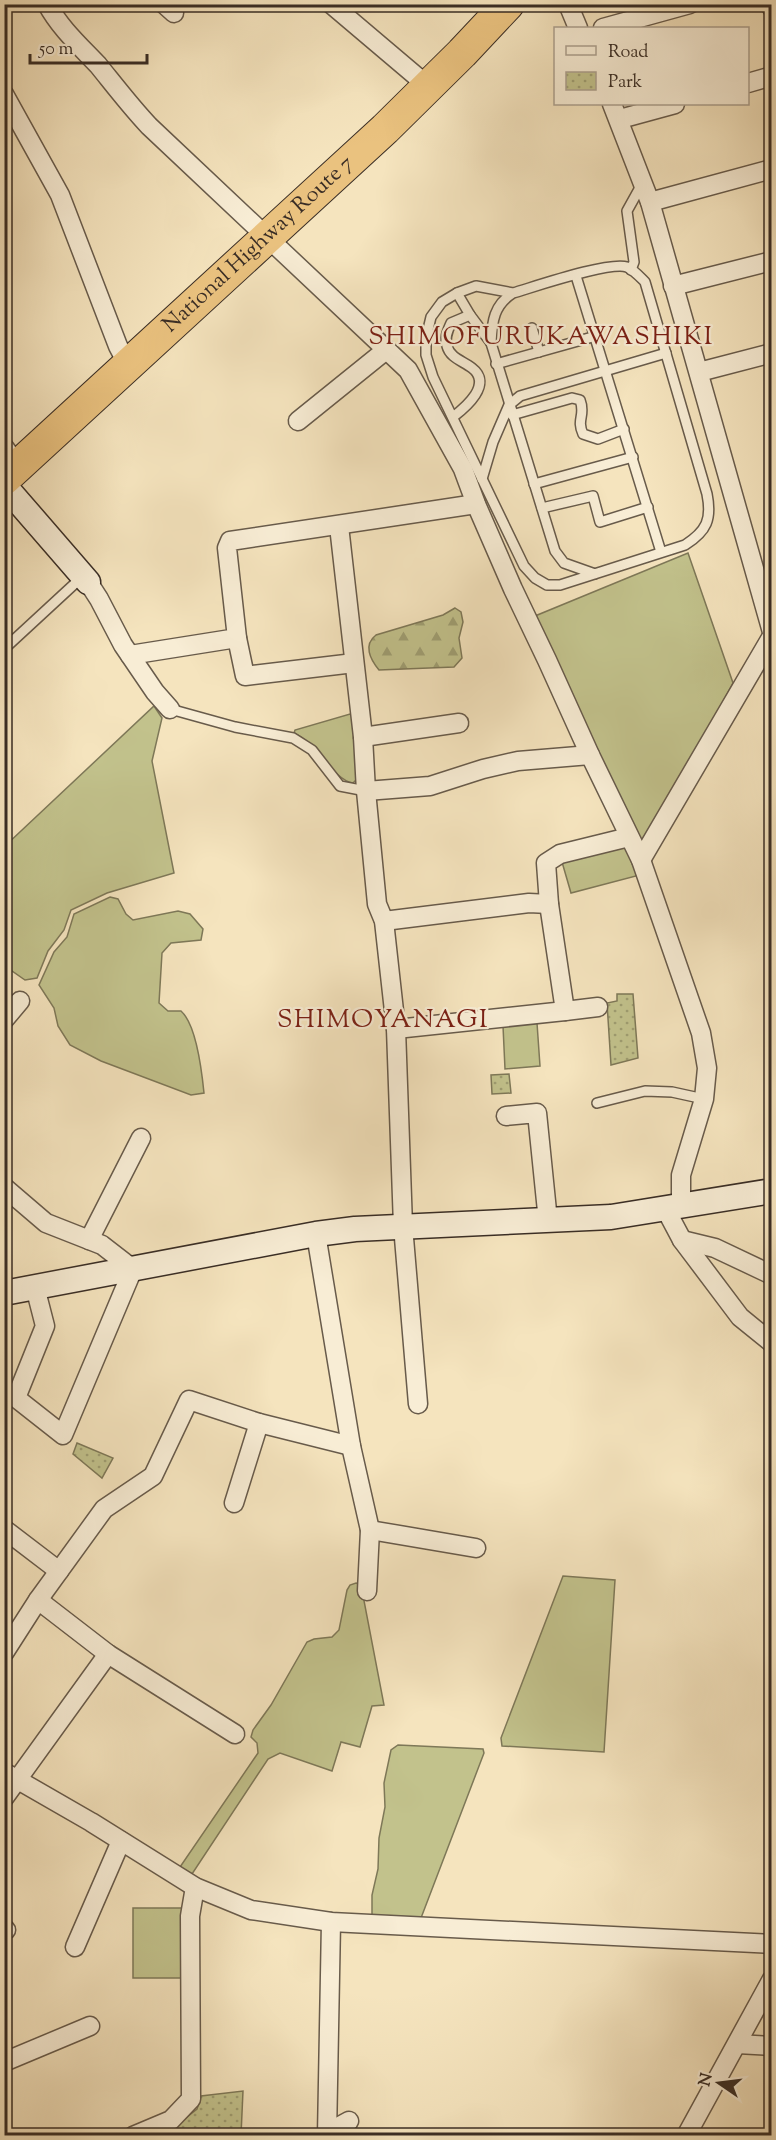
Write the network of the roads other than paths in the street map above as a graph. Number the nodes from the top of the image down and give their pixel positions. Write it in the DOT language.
graph roads {
  1 [pos="330,4"];
  2 [pos="508,4"];
  3 [pos="568,4"];
  4 [pos="690,4"];
  5 [pos="56,9"];
  6 [pos="578,27"];
  7 [pos="607,27"];
  8 [pos="771,76"];
  9 [pos="749,82"];
  10 [pos="429,87"];
  11 [pos="4,93"];
  12 [pos="667,105"];
  13 [pos="616,111"];
  14 [pos="771,169"];
  15 [pos="643,182"];
  16 [pos="650,202"];
  17 [pos="267,238"];
  18 [pos="771,261"];
  19 [pos="632,270"];
  20 [pos="576,276"];
  21 [pos="673,286"];
  22 [pos="457,293"];
  23 [pos="513,293"];
  24 [pos="470,315"];
  25 [pos="532,328"];
  26 [pos="596,336"];
  27 [pos="491,343"];
  28 [pos="386,350"];
  29 [pos="539,352"];
  30 [pos="666,353"];
  31 [pos="771,353"];
  32 [pos="128,364"];
  33 [pos="496,364"];
  34 [pos="607,371"];
  35 [pos="699,372"];
  36 [pos="511,410"];
  37 [pos="453,417"];
  38 [pos="298,420"];
  39 [pos="624,429"];
  40 [pos="633,457"];
  41 [pos="8,469"];
  42 [pos="482,479"];
  43 [pos="534,484"];
  44 [pos="476,504"];
  45 [pos="648,507"];
  46 [pos="542,508"];
  47 [pos="339,526"];
  48 [pos="661,552"];
  49 [pos="595,574"];
  50 [pos="85,579"];
  51 [pos="771,634"];
  52 [pos="237,638"];
  53 [pos="4,649"];
  54 [pos="130,655"];
  55 [pos="354,663"];
  56 [pos="170,709"];
  57 [pos="459,723"];
  58 [pos="363,736"];
  59 [pos="590,755"];
  60 [pos="366,791"];
  61 [pos="629,837"];
  62 [pos="641,860"];
  63 [pos="549,904"];
  64 [pos="384,921"];
  65 [pos="20,1001"];
  66 [pos="598,1007"];
  67 [pos="565,1011"];
  68 [pos="4,1020"];
  69 [pos="396,1029"];
  70 [pos="704,1099"];
  71 [pos="597,1103"];
  72 [pos="506,1116"];
  73 [pos="141,1138"];
  74 [pos="4,1187"];
  75 [pos="771,1191"];
  76 [pos="673,1208"];
  77 [pos="548,1221"];
  78 [pos="403,1226"];
  79 [pos="316,1234"];
  80 [pos="89,1240"];
  81 [pos="682,1240"];
  82 [pos="132,1269"];
  83 [pos="771,1275"];
  84 [pos="35,1287"];
  85 [pos="4,1293"];
  86 [pos="771,1343"];
  87 [pos="418,1404"];
  88 [pos="260,1423"];
  89 [pos="351,1446"];
  90 [pos="234,1503"];
  91 [pos="4,1529"];
  92 [pos="370,1530"];
  93 [pos="476,1548"];
  94 [pos="58,1571"];
  95 [pos="367,1590"];
  96 [pos="38,1600"];
  97 [pos="4,1653"];
  98 [pos="108,1654"];
  99 [pos="235,1734"];
  100 [pos="11,1777"];
  101 [pos="4,1798"];
  102 [pos="121,1841"];
  103 [pos="195,1887"];
  104 [pos="331,1922"];
  105 [pos="771,1944"];
  106 [pos="75,1947"];
  107 [pos="771,1979"];
  108 [pos="90,2026"];
  109 [pos="737,2044"];
  110 [pos="771,2046"];
  111 [pos="4,2062"];
  112 [pos="349,2121"];
  113 [pos="328,2135"];
  114 [pos="133,2136"];
  115 [pos="686,2136"];
  1 -- 10 [label="street"];
  2 -- 10 [label="highway, National Highway Route 7"];
  3 -- 6 [label="street"];
  4 -- 7 [label="street"];
  5 -- 17 [label="street"];
  8 -- 9 [label="street"];
  10 -- 17 [label="highway, National Highway Route 7"];
  11 -- 32 [label="street"];
  12 -- 13 [label="street"];
  13 -- 15 [label="street"];
  14 -- 16 [label="street"];
  15 -- 16 [label="street"];
  15 -- 19 [label="lane"];
  16 -- 21 [label="street"];
  17 -- 28 [label="street"];
  17 -- 32 [label="highway, National Highway Route 7"];
  18 -- 21 [label="street"];
  19 -- 20 [label="lane"];
  19 -- 30 [label="lane"];
  20 -- 23 [label="lane"];
  20 -- 26 [label="lane"];
  21 -- 35 [label="street"];
  22 -- 23 [label="lane"];
  22 -- 24 [label="lane"];
  22 -- 37 [label="lane"];
  23 -- 27 [label="lane"];
  24 -- 27 [label="lane"];
  24 -- 37 [label="lane"];
  25 -- 29 [label="lane"];
  26 -- 29 [label="lane"];
  26 -- 34 [label="lane"];
  27 -- 33 [label="lane"];
  28 -- 38 [label="street"];
  28 -- 44 [label="street"];
  29 -- 33 [label="lane"];
  30 -- 34 [label="lane"];
  30 -- 48 [label="lane"];
  31 -- 35 [label="street"];
  32 -- 41 [label="highway, National Highway Route 7"];
  33 -- 36 [label="lane"];
  34 -- 36 [label="lane"];
  34 -- 39 [label="lane"];
  35 -- 51 [label="street"];
  36 -- 39 [label="lane"];
  36 -- 42 [label="lane"];
  36 -- 43 [label="lane"];
  37 -- 42 [label="lane"];
  39 -- 40 [label="lane"];
  40 -- 43 [label="lane"];
  40 -- 45 [label="lane"];
  41 -- 50 [label="street"];
  42 -- 49 [label="lane"];
  43 -- 46 [label="lane"];
  44 -- 47 [label="street"];
  44 -- 59 [label="street"];
  45 -- 46 [label="lane"];
  45 -- 48 [label="lane"];
  46 -- 49 [label="lane"];
  47 -- 52 [label="street"];
  47 -- 55 [label="street"];
  48 -- 49 [label="lane"];
  50 -- 53 [label="lane"];
  50 -- 54 [label="street"];
  51 -- 62 [label="street"];
  52 -- 54 [label="street"];
  52 -- 55 [label="street"];
  54 -- 56 [label="street"];
  55 -- 58 [label="street"];
  56 -- 60 [label="lane"];
  57 -- 58 [label="street"];
  58 -- 60 [label="street"];
  59 -- 60 [label="street"];
  59 -- 61 [label="street"];
  60 -- 64 [label="street"];
  61 -- 62 [label="street"];
  61 -- 63 [label="street"];
  62 -- 70 [label="street"];
  63 -- 64 [label="street"];
  63 -- 67 [label="street"];
  64 -- 69 [label="street"];
  65 -- 68 [label="street"];
  66 -- 67 [label="street"];
  67 -- 69 [label="street"];
  69 -- 78 [label="street"];
  70 -- 71 [label="lane"];
  70 -- 76 [label="street"];
  72 -- 77 [label="street"];
  73 -- 80 [label="street"];
  74 -- 80 [label="street"];
  75 -- 76 [label="street"];
  76 -- 77 [label="street"];
  76 -- 81 [label="street"];
  77 -- 78 [label="street"];
  78 -- 79 [label="street"];
  78 -- 87 [label="street"];
  79 -- 82 [label="street"];
  79 -- 89 [label="street"];
  80 -- 82 [label="street"];
  81 -- 83 [label="street"];
  81 -- 86 [label="street"];
  82 -- 84 [label="street"];
  82 -- 84 [label="street"];
  84 -- 85 [label="street"];
  88 -- 89 [label="street"];
  88 -- 90 [label="street"];
  88 -- 94 [label="street"];
  89 -- 92 [label="street"];
  91 -- 94 [label="street"];
  92 -- 93 [label="street"];
  92 -- 95 [label="street"];
  94 -- 96 [label="street"];
  96 -- 97 [label="street"];
  96 -- 98 [label="street"];
  98 -- 99 [label="street"];
  98 -- 100 [label="street"];
  100 -- 101 [label="street"];
  100 -- 102 [label="street"];
  102 -- 103 [label="street"];
  102 -- 106 [label="street"];
  103 -- 104 [label="street"];
  103 -- 114 [label="street"];
  104 -- 105 [label="street"];
  104 -- 113 [label="street"];
  107 -- 109 [label="street"];
  108 -- 111 [label="street"];
  109 -- 110 [label="street"];
  109 -- 115 [label="street"];
  112 -- 113 [label="street"];
}
